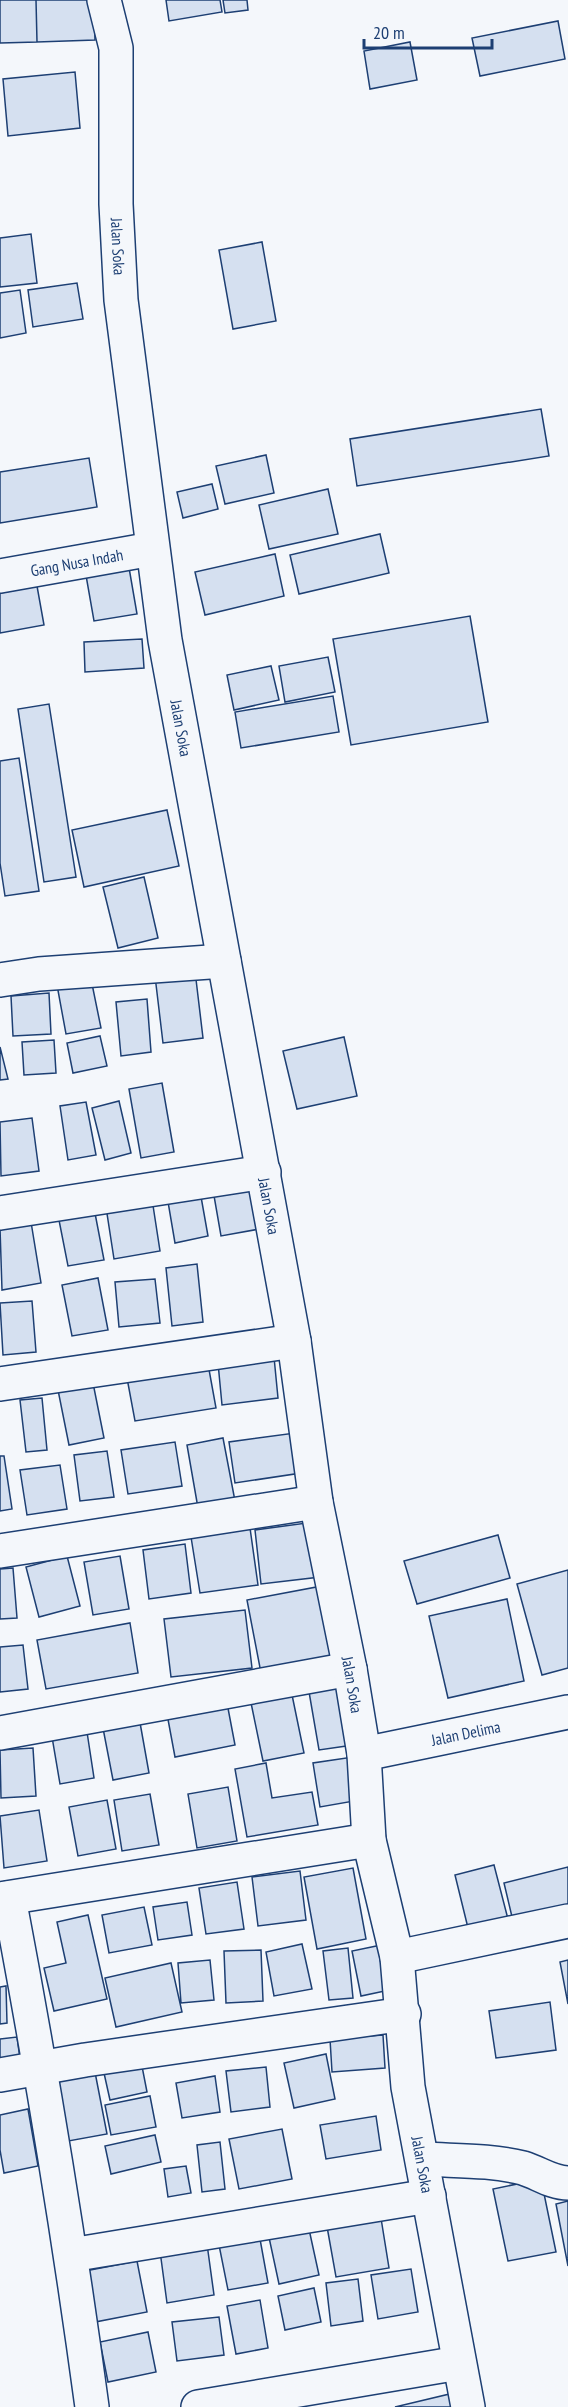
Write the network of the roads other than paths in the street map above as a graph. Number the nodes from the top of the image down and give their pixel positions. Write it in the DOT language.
graph roads {
  1 [pos="104,0"];
  2 [pos="152,549"];
  3 [pos="0,576"];
  4 [pos="224,961"];
  5 [pos="0,980"];
  6 [pos="264,1172"];
  7 [pos="0,1213"];
  8 [pos="294,1341"];
  9 [pos="0,1384"];
  10 [pos="316,1502"];
  11 [pos="0,1551"];
  12 [pos="350,1669"];
  13 [pos="568,1712"];
  14 [pos="0,1733"];
  15 [pos="364,1754"];
  16 [pos="369,1840"];
  17 [pos="5,1898"];
  18 [pos="568,1921"];
  19 [pos="397,1957"];
  20 [pos="404,2014"];
  21 [pos="41,2066"];
  22 [pos="0,2075"];
  23 [pos="424,2159"];
  24 [pos="568,2183"];
  25 [pos="429,2196"];
  26 [pos="71,2255"];
  27 [pos="459,2363"];
  28 [pos="92,2407"];
  29 [pos="198,2407"];
  30 [pos="468,2407"];
  1 -- 2 [label="street, Jalan Soka"];
  2 -- 3 [label="street, Gang Nusa Indah"];
  2 -- 4 [label="street, Jalan Soka"];
  4 -- 5 [label="street"];
  4 -- 6 [label="street, Jalan Soka"];
  6 -- 7 [label="street"];
  6 -- 8 [label="street, Jalan Soka"];
  8 -- 9 [label="street"];
  8 -- 10 [label="street, Jalan Soka"];
  10 -- 11 [label="street"];
  10 -- 12 [label="street, Jalan Soka"];
  12 -- 14 [label="street"];
  12 -- 15 [label="street, Jalan Soka"];
  13 -- 15 [label="street, Jalan Delima"];
  15 -- 16 [label="street, Jalan Soka"];
  16 -- 17 [label="street"];
  16 -- 19 [label="street, Jalan Soka"];
  17 -- 21 [label="street"];
  18 -- 19 [label="street"];
  19 -- 20 [label="street, Jalan Soka"];
  20 -- 21 [label="street"];
  20 -- 23 [label="street, Jalan Soka"];
  21 -- 22 [label="street"];
  21 -- 26 [label="street"];
  23 -- 24 [label="street"];
  23 -- 25 [label="street, Jalan Soka"];
  25 -- 26 [label="street"];
  25 -- 27 [label="street, Jalan Soka"];
  26 -- 28 [label="street"];
  27 -- 29 [label="street"];
  27 -- 30 [label="street, Jalan Soka"];
}
